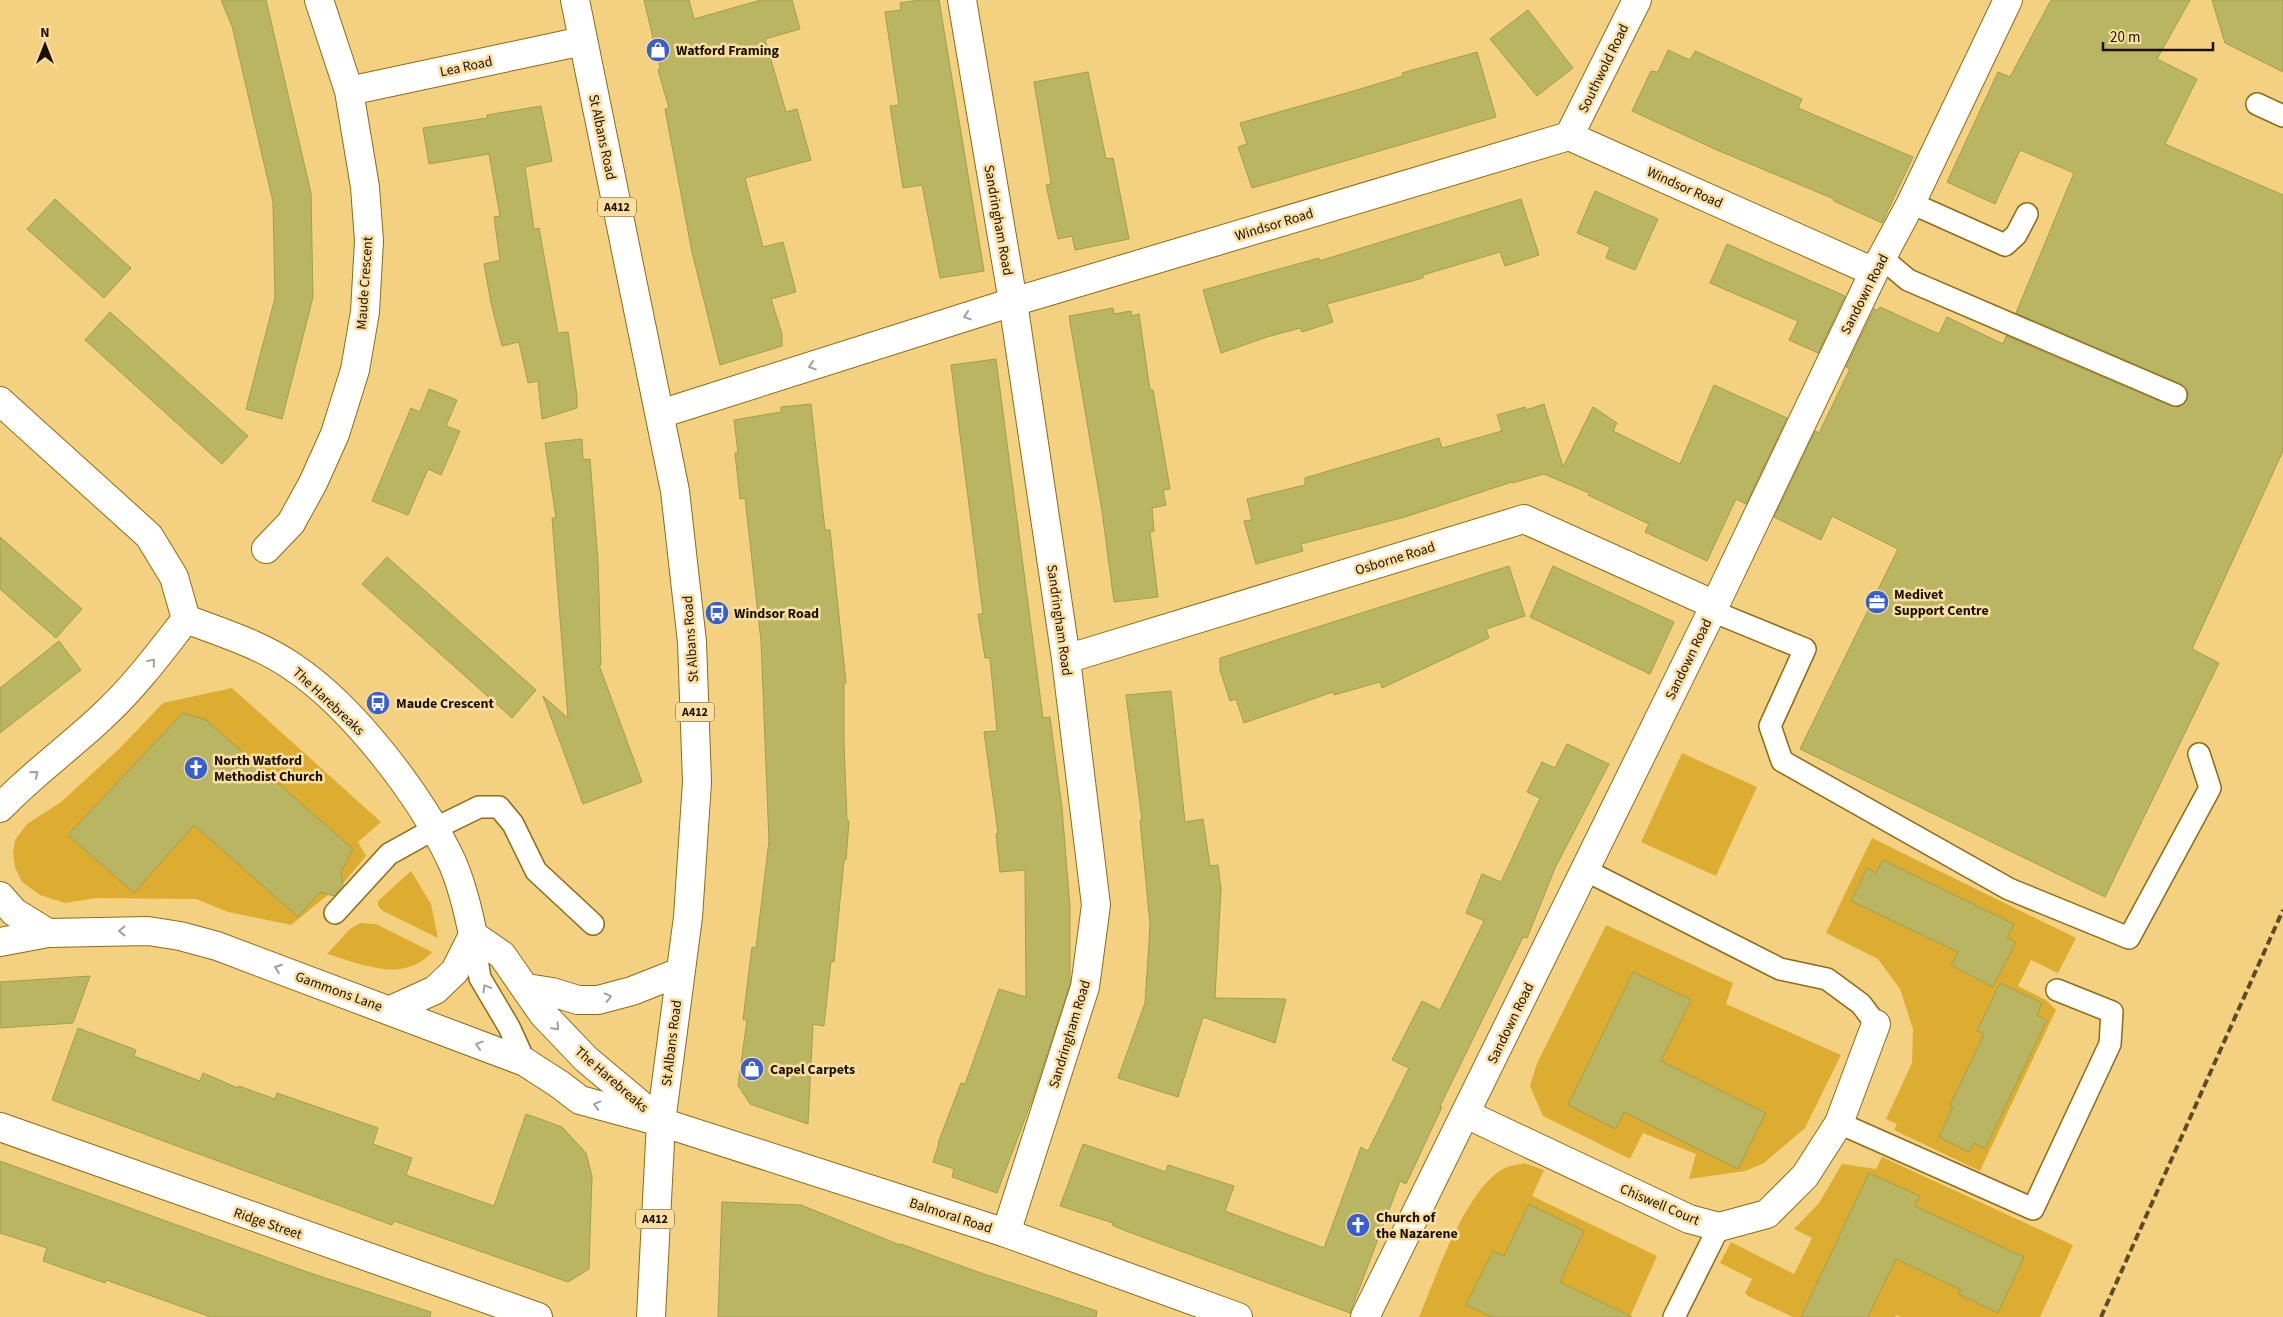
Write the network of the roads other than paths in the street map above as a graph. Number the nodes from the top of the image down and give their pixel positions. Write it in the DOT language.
graph roads {
  1 [pos="319,0"];
  2 [pos="575,0"];
  3 [pos="962,0"];
  4 [pos="1637,0"];
  5 [pos="2008,0"];
  6 [pos="583,41"];
  7 [pos="349,91"];
  8 [pos="2257,104"];
  9 [pos="2283,116"];
  10 [pos="1569,136"];
  11 [pos="1911,203"];
  12 [pos="2027,214"];
  13 [pos="1878,265"];
  14 [pos="1013,302"];
  15 [pos="2176,395"];
  16 [pos="0,401"];
  17 [pos="660,414"];
  18 [pos="266,549"];
  19 [pos="1713,608"];
  20 [pos="186,619"];
  21 [pos="1066,659"];
  22 [pos="2199,754"];
  23 [pos="0,808"];
  24 [pos="434,829"];
  25 [pos="1585,870"];
  26 [pos="0,896"];
  27 [pos="335,913"];
  28 [pos="592,924"];
  29 [pos="48,933"];
  30 [pos="473,934"];
  31 [pos="0,942"];
  32 [pos="680,972"];
  33 [pos="527,988"];
  34 [pos="2057,990"];
  35 [pos="391,1010"];
  36 [pos="1876,1024"];
  37 [pos="525,1062"];
  38 [pos="1466,1114"];
  39 [pos="661,1122"];
  40 [pos="1839,1123"];
  41 [pos="0,1127"];
  42 [pos="1719,1227"];
  43 [pos="1006,1233"];
  44 [pos="538,1317"];
  45 [pos="650,1317"];
  46 [pos="1238,1317"];
  47 [pos="1365,1317"];
  48 [pos="1674,1317"];
  1 -- 7 [label="street, Maude Crescent"];
  2 -- 6 [label="street, St Albans Road / A412"];
  3 -- 14 [label="street, Sandringham Road"];
  4 -- 10 [label="street, Southwold Road"];
  5 -- 11 [label="street, Sandown Road"];
  6 -- 7 [label="street, Lea Road"];
  6 -- 17 [label="street, St Albans Road / A412"];
  7 -- 18 [label="street, Maude Crescent"];
  8 -- 9 [label="lane"];
  10 -- 13 [label="street, Windsor Road"];
  10 -- 14 [label="street, Windsor Road"];
  11 -- 12 [label="lane"];
  11 -- 13 [label="street, Sandown Road"];
  13 -- 15 [label="lane"];
  13 -- 19 [label="street, Sandown Road"];
  14 -- 17 [label="street, Windsor Road, one-way"];
  14 -- 21 [label="street, Sandringham Road"];
  16 -- 20 [label="street"];
  17 -- 32 [label="street, St Albans Road / A412"];
  19 -- 21 [label="street, Osborne Road"];
  19 -- 22 [label="lane"];
  19 -- 25 [label="street, Sandown Road"];
  23 -- 20 [label="street, one-way"];
  20 -- 24 [label="street, The Harebreaks"];
  21 -- 43 [label="street, Sandringham Road"];
  24 -- 27 [label="lane"];
  24 -- 28 [label="lane"];
  24 -- 30 [label="street, The Harebreaks"];
  25 -- 36 [label="lane"];
  25 -- 38 [label="street, Sandown Road"];
  26 -- 29 [label="street"];
  29 -- 31 [label="street, Gammons Lane"];
  35 -- 29 [label="street, Gammons Lane, one-way"];
  30 -- 33 [label="street, The Harebreaks"];
  30 -- 35 [label="street"];
  37 -- 30 [label="lane, The Harebreaks, one-way"];
  33 -- 32 [label="street, one-way"];
  32 -- 39 [label="street, St Albans Road / A412"];
  33 -- 39 [label="street, The Harebreaks, one-way"];
  34 -- 40 [label="lane"];
  37 -- 35 [label="street, Gammons Lane, one-way"];
  36 -- 40 [label="street"];
  39 -- 37 [label="street, Gammons Lane, one-way"];
  38 -- 42 [label="street, Chiswell Court"];
  38 -- 47 [label="street, Sandown Road"];
  39 -- 43 [label="street, Balmoral Road"];
  39 -- 45 [label="street, St Albans Road / A412"];
  40 -- 42 [label="street"];
  41 -- 44 [label="street, Ridge Street"];
  42 -- 48 [label="lane"];
  43 -- 46 [label="street, Balmoral Road"];
}
